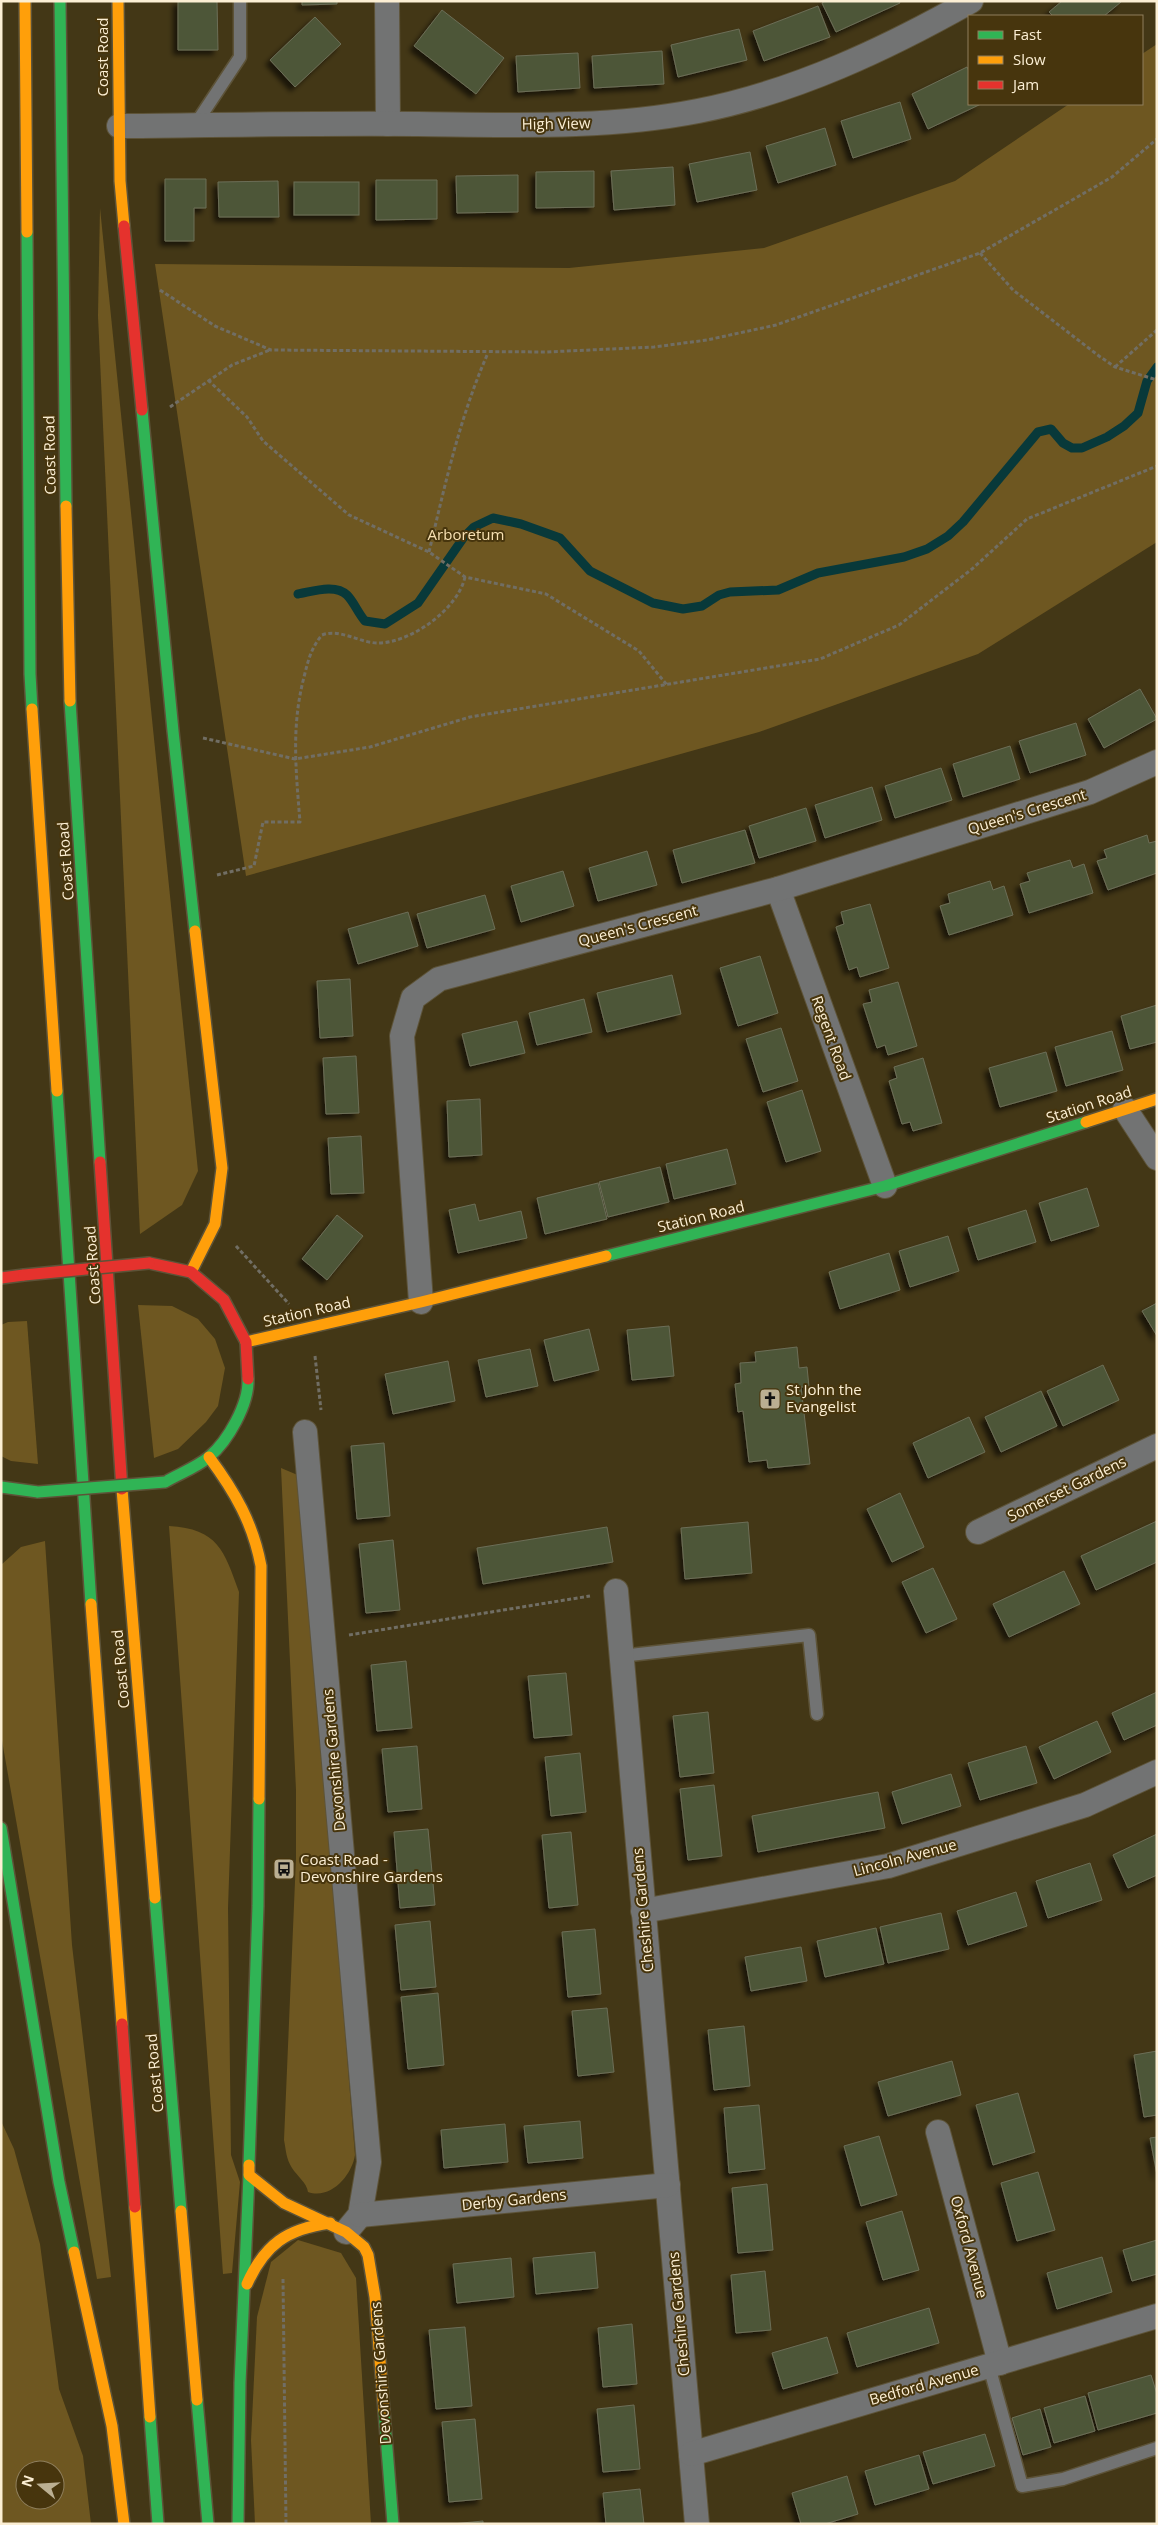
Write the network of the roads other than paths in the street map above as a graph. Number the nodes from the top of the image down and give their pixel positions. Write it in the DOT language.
graph roads {
  1 [pos="24,1"];
  2 [pos="60,1"];
  3 [pos="118,1"];
  4 [pos="240,1"];
  5 [pos="387,1"];
  6 [pos="971,1"];
  7 [pos="388,124"];
  8 [pos="195,125"];
  9 [pos="119,126"];
  10 [pos="1157,762"];
  11 [pos="778,889"];
  12 [pos="1157,1099"];
  13 [pos="1125,1109"];
  14 [pos="1157,1158"];
  15 [pos="885,1186"];
  16 [pos="191,1272"];
  17 [pos="1,1278"];
  18 [pos="421,1302"];
  19 [pos="246,1342"];
  20 [pos="305,1432"];
  21 [pos="1157,1446"];
  22 [pos="209,1457"];
  23 [pos="1,1487"];
  24 [pos="978,1532"];
  25 [pos="616,1591"];
  26 [pos="621,1656"];
  27 [pos="817,1714"];
  28 [pos="1157,1772"];
  29 [pos="1,1828"];
  30 [pos="643,1911"];
  31 [pos="938,2132"];
  32 [pos="249,2175"];
  33 [pos="668,2185"];
  34 [pos="345,2223"];
  35 [pos="245,2290"];
  36 [pos="1157,2316"];
  37 [pos="995,2364"];
  38 [pos="1157,2448"];
  39 [pos="691,2454"];
  40 [pos="124,2524"];
  41 [pos="158,2524"];
  42 [pos="208,2524"];
  43 [pos="238,2524"];
  44 [pos="393,2524"];
  45 [pos="697,2524"];
  1 -- 41 [label="main road, Coast Road"];
  2 -- 42 [label="main road, Coast Road"];
  3 -- 9 [label="main road, Coast Road"];
  4 -- 8 [label="lane"];
  5 -- 7 [label="street"];
  6 -- 7 [label="street, High View"];
  7 -- 8 [label="street, High View"];
  8 -- 9 [label="street, High View"];
  9 -- 16 [label="main road, Coast Road"];
  10 -- 11 [label="street, Queen's Crescent"];
  11 -- 15 [label="street, Regent Road"];
  11 -- 18 [label="street, Queen's Crescent"];
  12 -- 13 [label="main road, Station Road"];
  13 -- 14 [label="street"];
  13 -- 15 [label="main road, Station Road"];
  15 -- 18 [label="main road, Station Road"];
  16 -- 17 [label="main road, bridge"];
  16 -- 19 [label="main road"];
  18 -- 19 [label="main road, Station Road"];
  19 -- 22 [label="main road"];
  20 -- 34 [label="street, Devonshire Gardens"];
  21 -- 24 [label="street, Somerset Gardens"];
  22 -- 23 [label="main road, bridge"];
  22 -- 32 [label="main road"];
  25 -- 26 [label="street, Cheshire Gardens"];
  26 -- 27 [label="lane"];
  26 -- 30 [label="street, Cheshire Gardens"];
  28 -- 30 [label="street, Lincoln Avenue"];
  29 -- 40 [label="main road"];
  30 -- 33 [label="street, Cheshire Gardens"];
  31 -- 37 [label="street, Oxford Avenue"];
  32 -- 34 [label="main road, Devonshire Gardens"];
  32 -- 35 [label="main road"];
  33 -- 34 [label="street, Derby Gardens"];
  33 -- 39 [label="street, Cheshire Gardens"];
  34 -- 35 [label="main road"];
  34 -- 44 [label="main road, Devonshire Gardens"];
  35 -- 43 [label="main road"];
  36 -- 37 [label="street, Bedford Avenue"];
  37 -- 38 [label="lane"];
  37 -- 39 [label="street, Bedford Avenue"];
  39 -- 45 [label="street, Cheshire Gardens"];
}
